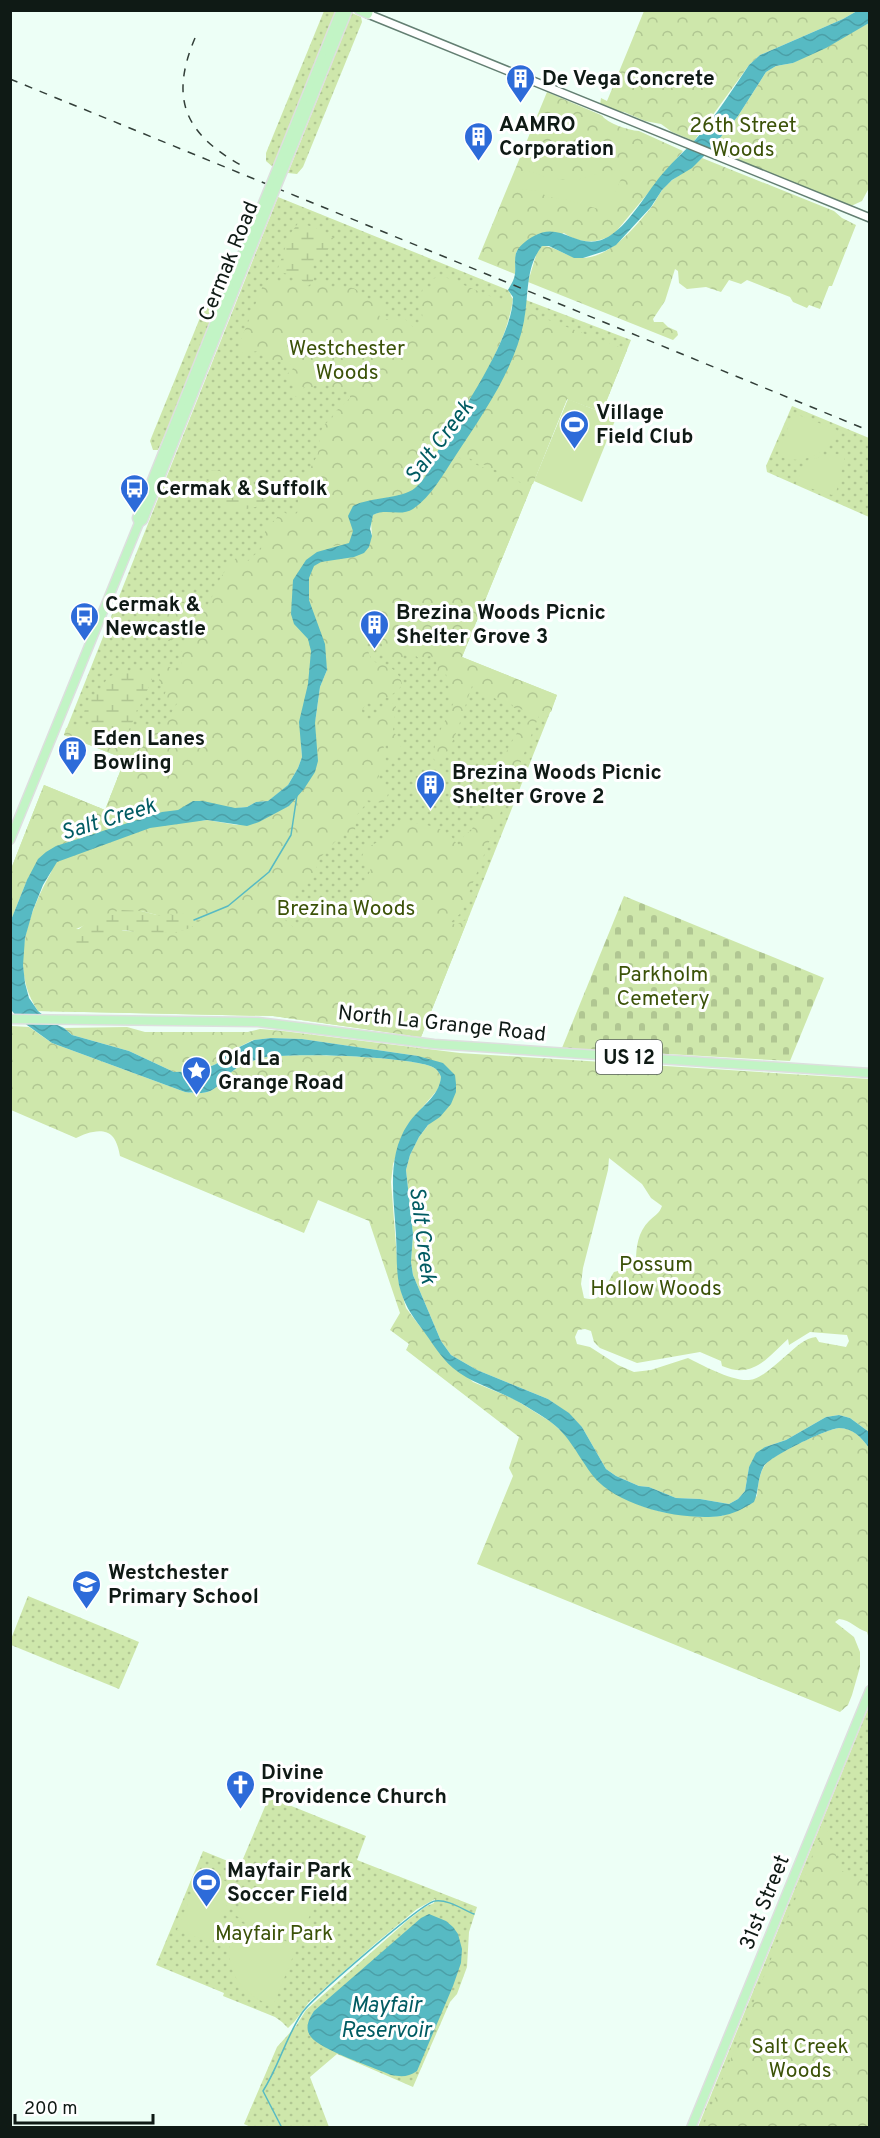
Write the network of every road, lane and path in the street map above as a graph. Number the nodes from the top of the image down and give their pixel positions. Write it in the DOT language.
graph roads {
  1 [pos="341,10"];
  2 [pos="348,10"];
  3 [pos="365,12"];
  4 [pos="336,30"];
  5 [pos="867,217"];
  6 [pos="10,840"];
  7 [pos="14,1019"];
  8 [pos="870,1073"];
  9 [pos="870,1690"];
  10 [pos="691,2127"];
  1 -- 4 [label="main road, Cermak Road"];
  2 -- 4 [label="main road, Cermak Road"];
  3 -- 5 [label="street"];
  4 -- 6 [label="main road, Cermak Road, bridge"];
  7 -- 8 [label="main road, North La Grange Road / US 12"];
  9 -- 10 [label="main road, 31st Street"];
}
